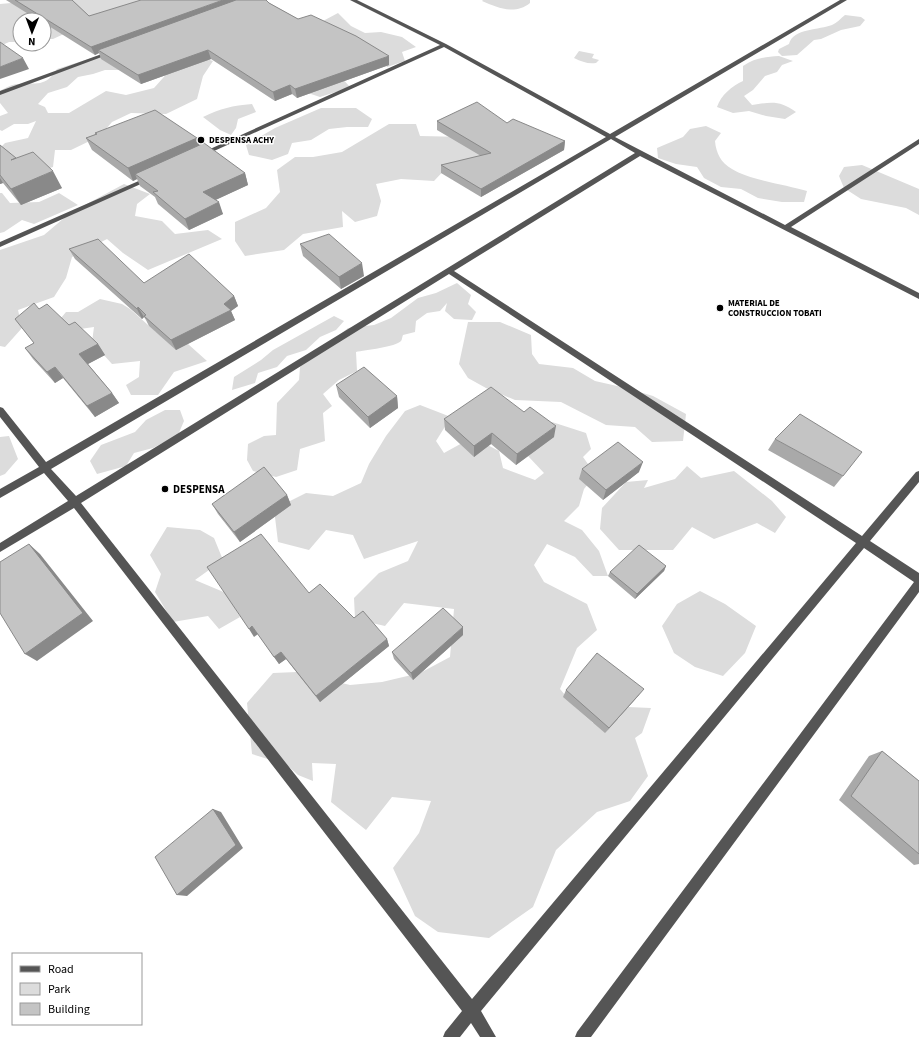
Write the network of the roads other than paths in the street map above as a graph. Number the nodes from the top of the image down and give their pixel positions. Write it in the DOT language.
graph roads {
  1 [pos="353,0"];
  2 [pos="844,0"];
  3 [pos="444,45"];
  4 [pos="120,49"];
  5 [pos="0,93"];
  6 [pos="609,137"];
  7 [pos="919,142"];
  8 [pos="640,153"];
  9 [pos="196,156"];
  10 [pos="153,176"];
  11 [pos="785,228"];
  12 [pos="0,245"];
  13 [pos="449,271"];
  14 [pos="919,296"];
  15 [pos="0,410"];
  16 [pos="45,468"];
  17 [pos="919,475"];
  18 [pos="0,494"];
  19 [pos="74,502"];
  20 [pos="863,542"];
  21 [pos="0,548"];
  22 [pos="919,579"];
  23 [pos="919,584"];
  24 [pos="472,1011"];
  25 [pos="450,1037"];
  26 [pos="489,1037"];
  27 [pos="582,1037"];
  1 -- 3 [label="street"];
  2 -- 6 [label="street"];
  3 -- 6 [label="street"];
  3 -- 9 [label="street"];
  4 -- 5 [label="street"];
  6 -- 8 [label="street"];
  6 -- 16 [label="street"];
  7 -- 11 [label="street"];
  8 -- 11 [label="street"];
  8 -- 13 [label="street"];
  10 -- 12 [label="street"];
  11 -- 14 [label="street"];
  13 -- 19 [label="street"];
  13 -- 20 [label="street"];
  15 -- 16 [label="street"];
  16 -- 18 [label="street"];
  16 -- 19 [label="street"];
  17 -- 20 [label="street"];
  19 -- 21 [label="street"];
  19 -- 24 [label="street"];
  20 -- 22 [label="street"];
  20 -- 24 [label="street"];
  23 -- 27 [label="street"];
  24 -- 25 [label="street"];
  24 -- 26 [label="street"];
}
